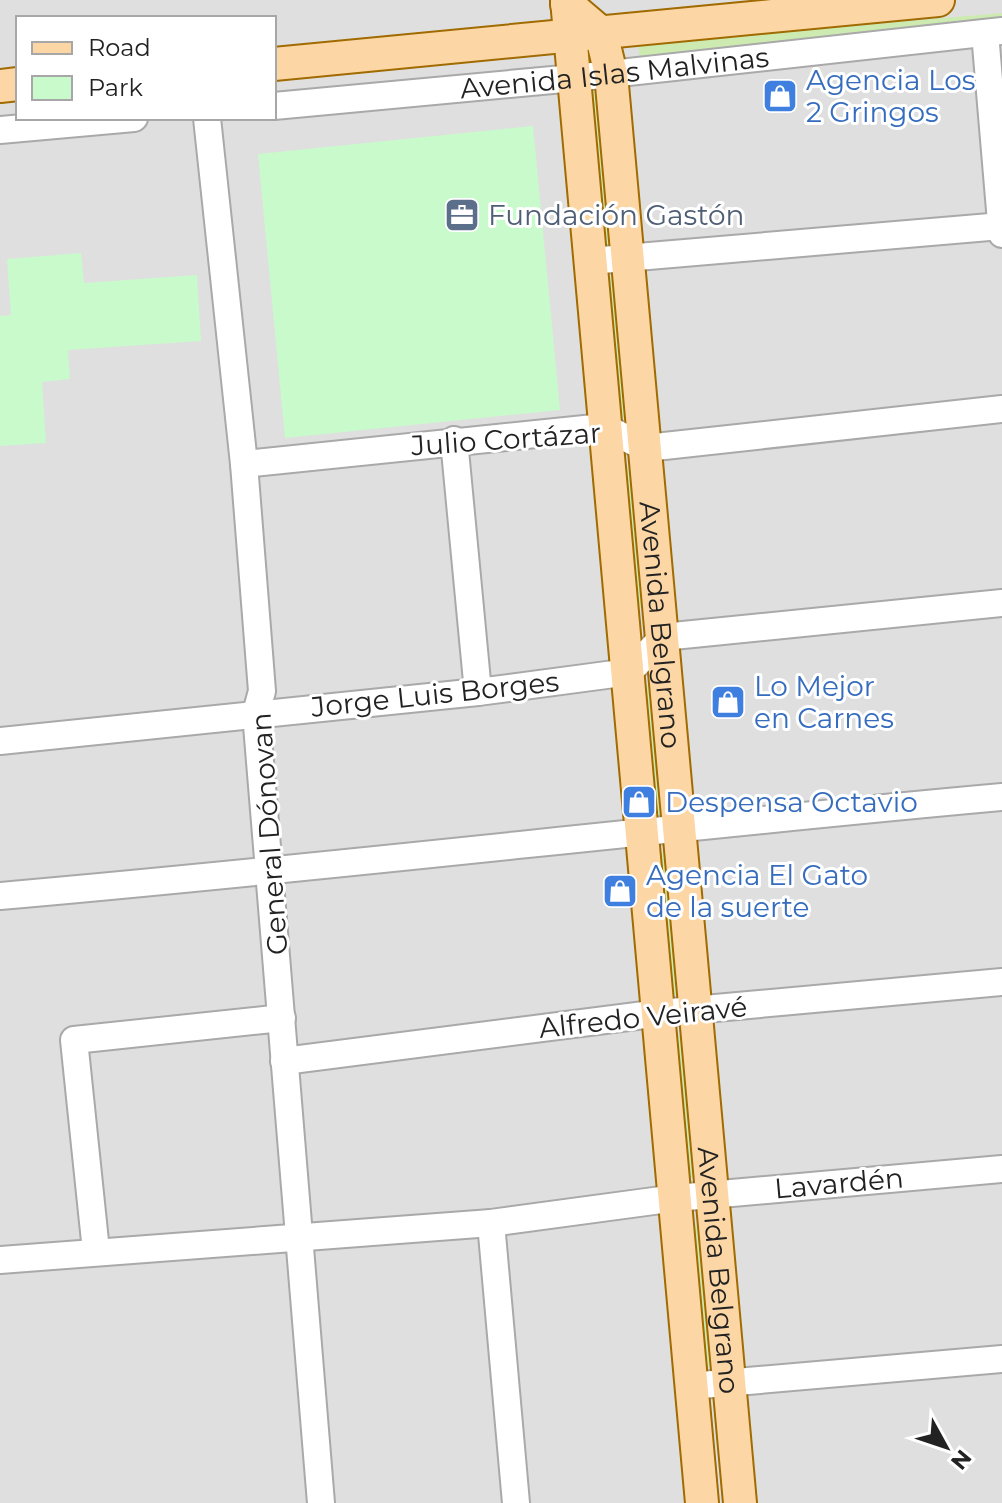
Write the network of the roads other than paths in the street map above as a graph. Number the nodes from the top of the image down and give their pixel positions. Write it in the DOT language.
graph roads {
  1 [pos="938,0"];
  2 [pos="567,2"];
  3 [pos="994,32"];
  4 [pos="585,35"];
  5 [pos="276,64"];
  6 [pos="611,74"];
  7 [pos="574,78"];
  8 [pos="276,106"];
  9 [pos="112,120"];
  10 [pos="207,120"];
  11 [pos="0,130"];
  12 [pos="1002,226"];
  13 [pos="1002,234"];
  14 [pos="627,258"];
  15 [pos="590,261"];
  16 [pos="1002,409"];
  17 [pos="604,427"];
  18 [pos="454,440"];
  19 [pos="646,448"];
  20 [pos="244,464"];
  21 [pos="1002,603"];
  22 [pos="663,637"];
  23 [pos="629,672"];
  24 [pos="478,692"];
  25 [pos="256,713"];
  26 [pos="0,741"];
  27 [pos="1002,797"];
  28 [pos="679,826"];
  29 [pos="641,833"];
  30 [pos="271,872"];
  31 [pos="0,896"];
  32 [pos="1002,982"];
  33 [pos="696,1010"];
  34 [pos="660,1013"];
  35 [pos="282,1018"];
  36 [pos="284,1061"];
  37 [pos="1002,1169"];
  38 [pos="713,1195"];
  39 [pos="676,1198"];
  40 [pos="491,1223"];
  41 [pos="299,1239"];
  42 [pos="96,1251"];
  43 [pos="0,1260"];
  44 [pos="1002,1359"];
  45 [pos="730,1383"];
  46 [pos="690,1386"];
  47 [pos="321,1503"];
  48 [pos="516,1503"];
  49 [pos="702,1503"];
  50 [pos="740,1503"];
  1 -- 4 [label="main road, Avenida Islas Malvinas"];
  2 -- 4 [label="main road, Avenida Belgrano"];
  3 -- 6 [label="street, Avenida Islas Malvinas"];
  3 -- 12 [label="street"];
  4 -- 5 [label="main road, Avenida Islas Malvinas"];
  4 -- 6 [label="main road, Avenida Belgrano"];
  4 -- 7 [label="main road, Avenida Belgrano"];
  6 -- 7 [label="street, Avenida Islas Malvinas"];
  6 -- 14 [label="main road, Avenida Belgrano"];
  7 -- 8 [label="street, Avenida Islas Malvinas"];
  7 -- 15 [label="main road, Avenida Belgrano"];
  9 -- 11 [label="street"];
  10 -- 20 [label="street, General Dónovan"];
  12 -- 13 [label="street"];
  12 -- 14 [label="street"];
  14 -- 15 [label="street"];
  14 -- 19 [label="main road, Avenida Belgrano"];
  15 -- 17 [label="main road, Avenida Belgrano"];
  16 -- 19 [label="street"];
  17 -- 18 [label="street, Julio Cortázar"];
  17 -- 19 [label="street, Julio Cortázar"];
  17 -- 23 [label="main road, Avenida Belgrano"];
  18 -- 20 [label="street, Julio Cortázar"];
  18 -- 24 [label="street"];
  19 -- 22 [label="main road, Avenida Belgrano"];
  20 -- 25 [label="street, General Dónovan"];
  21 -- 22 [label="street"];
  22 -- 23 [label="street"];
  22 -- 28 [label="main road, Avenida Belgrano"];
  23 -- 24 [label="street, Jorge Luis Borges"];
  23 -- 29 [label="main road, Avenida Belgrano"];
  24 -- 25 [label="street, Jorge Luis Borges"];
  25 -- 26 [label="street, Jorge Luis Borges"];
  25 -- 30 [label="street, General Dónovan"];
  27 -- 28 [label="street"];
  28 -- 29 [label="street"];
  28 -- 33 [label="main road, Avenida Belgrano"];
  29 -- 30 [label="street"];
  29 -- 34 [label="main road, Avenida Belgrano"];
  30 -- 31 [label="street"];
  30 -- 35 [label="street, General Dónovan"];
  32 -- 33 [label="street, Alfredo Veiravé"];
  33 -- 34 [label="street, Alfredo Veiravé"];
  33 -- 38 [label="main road, Avenida Belgrano"];
  34 -- 36 [label="street, Alfredo Veiravé"];
  34 -- 39 [label="main road, Avenida Belgrano"];
  35 -- 36 [label="street, General Dónovan"];
  35 -- 42 [label="street"];
  36 -- 41 [label="street, General Dónovan"];
  37 -- 38 [label="street, Lavardén"];
  38 -- 39 [label="street, Lavardén"];
  38 -- 45 [label="main road, Avenida Belgrano"];
  39 -- 40 [label="street, Lavardén"];
  39 -- 46 [label="main road, Avenida Belgrano"];
  40 -- 41 [label="street, Lavardén"];
  40 -- 48 [label="street"];
  41 -- 42 [label="street, Lavardén"];
  41 -- 47 [label="street, General Dónovan"];
  42 -- 43 [label="street, Lavardén"];
  44 -- 45 [label="street"];
  45 -- 46 [label="street"];
  45 -- 50 [label="main road, Avenida Belgrano"];
  46 -- 49 [label="main road, Avenida Belgrano"];
}
